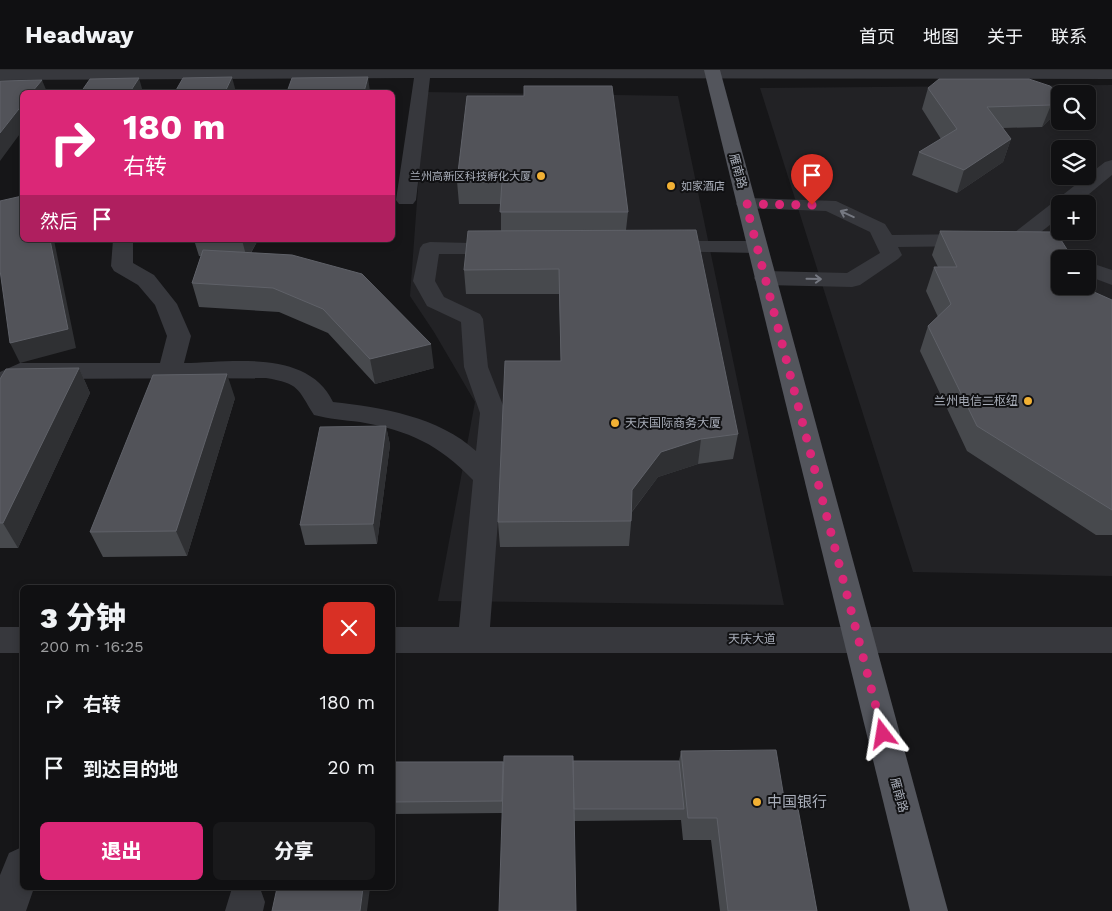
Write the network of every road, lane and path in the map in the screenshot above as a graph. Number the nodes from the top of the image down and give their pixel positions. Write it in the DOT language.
graph roads {
  1 [pos="712,71"];
  2 [pos="102,72"];
  3 [pos="1055,72"];
  4 [pos="423,73"];
  5 [pos="1112,74"];
  6 [pos="0,75"];
  7 [pos="1112,166"];
  8 [pos="1075,195"];
  9 [pos="406,200"];
  10 [pos="746,204"];
  11 [pos="1051,211"];
  12 [pos="1002,240"];
  13 [pos="885,241"];
  14 [pos="123,242"];
  15 [pos="757,247"];
  16 [pos="529,248"];
  17 [pos="638,248"];
  18 [pos="1051,255"];
  19 [pos="1096,271"];
  20 [pos="765,278"];
  21 [pos="1112,278"];
  22 [pos="170,371"];
  23 [pos="0,382"];
  24 [pos="487,477"];
  25 [pos="859,639"];
  26 [pos="0,640"];
  27 [pos="20,640"];
  28 [pos="395,640"];
  29 [pos="473,640"];
  30 [pos="1112,640"];
  31 [pos="20,872"];
  32 [pos="7,911"];
  33 [pos="929,911"];
  1 -- 3 [label="street"];
  1 -- 4 [label="street"];
  1 -- 10 [label="main road, 雁南路"];
  2 -- 4 [label="street"];
  2 -- 6 [label="street"];
  3 -- 5 [label="street"];
  4 -- 9 [label="street"];
  7 -- 8 [label="street"];
  13 -- 10 [label="street, one-way"];
  10 -- 15 [label="main road, 雁南路"];
  11 -- 12 [label="street"];
  12 -- 13 [label="street"];
  12 -- 18 [label="street"];
  20 -- 13 [label="street, one-way"];
  14 -- 22 [label="street"];
  15 -- 17 [label="street"];
  15 -- 20 [label="main road, 雁南路"];
  16 -- 24 [label="street"];
  19 -- 21 [label="street"];
  20 -- 25 [label="main road, 雁南路"];
  22 -- 23 [label="street"];
  22 -- 24 [label="street"];
  24 -- 29 [label="street"];
  25 -- 29 [label="street, 天庆大道"];
  25 -- 30 [label="street, 天庆大道"];
  25 -- 33 [label="main road, 雁南路"];
  26 -- 27 [label="street"];
  28 -- 29 [label="street, 天庆大道"];
  31 -- 32 [label="street"];
}
